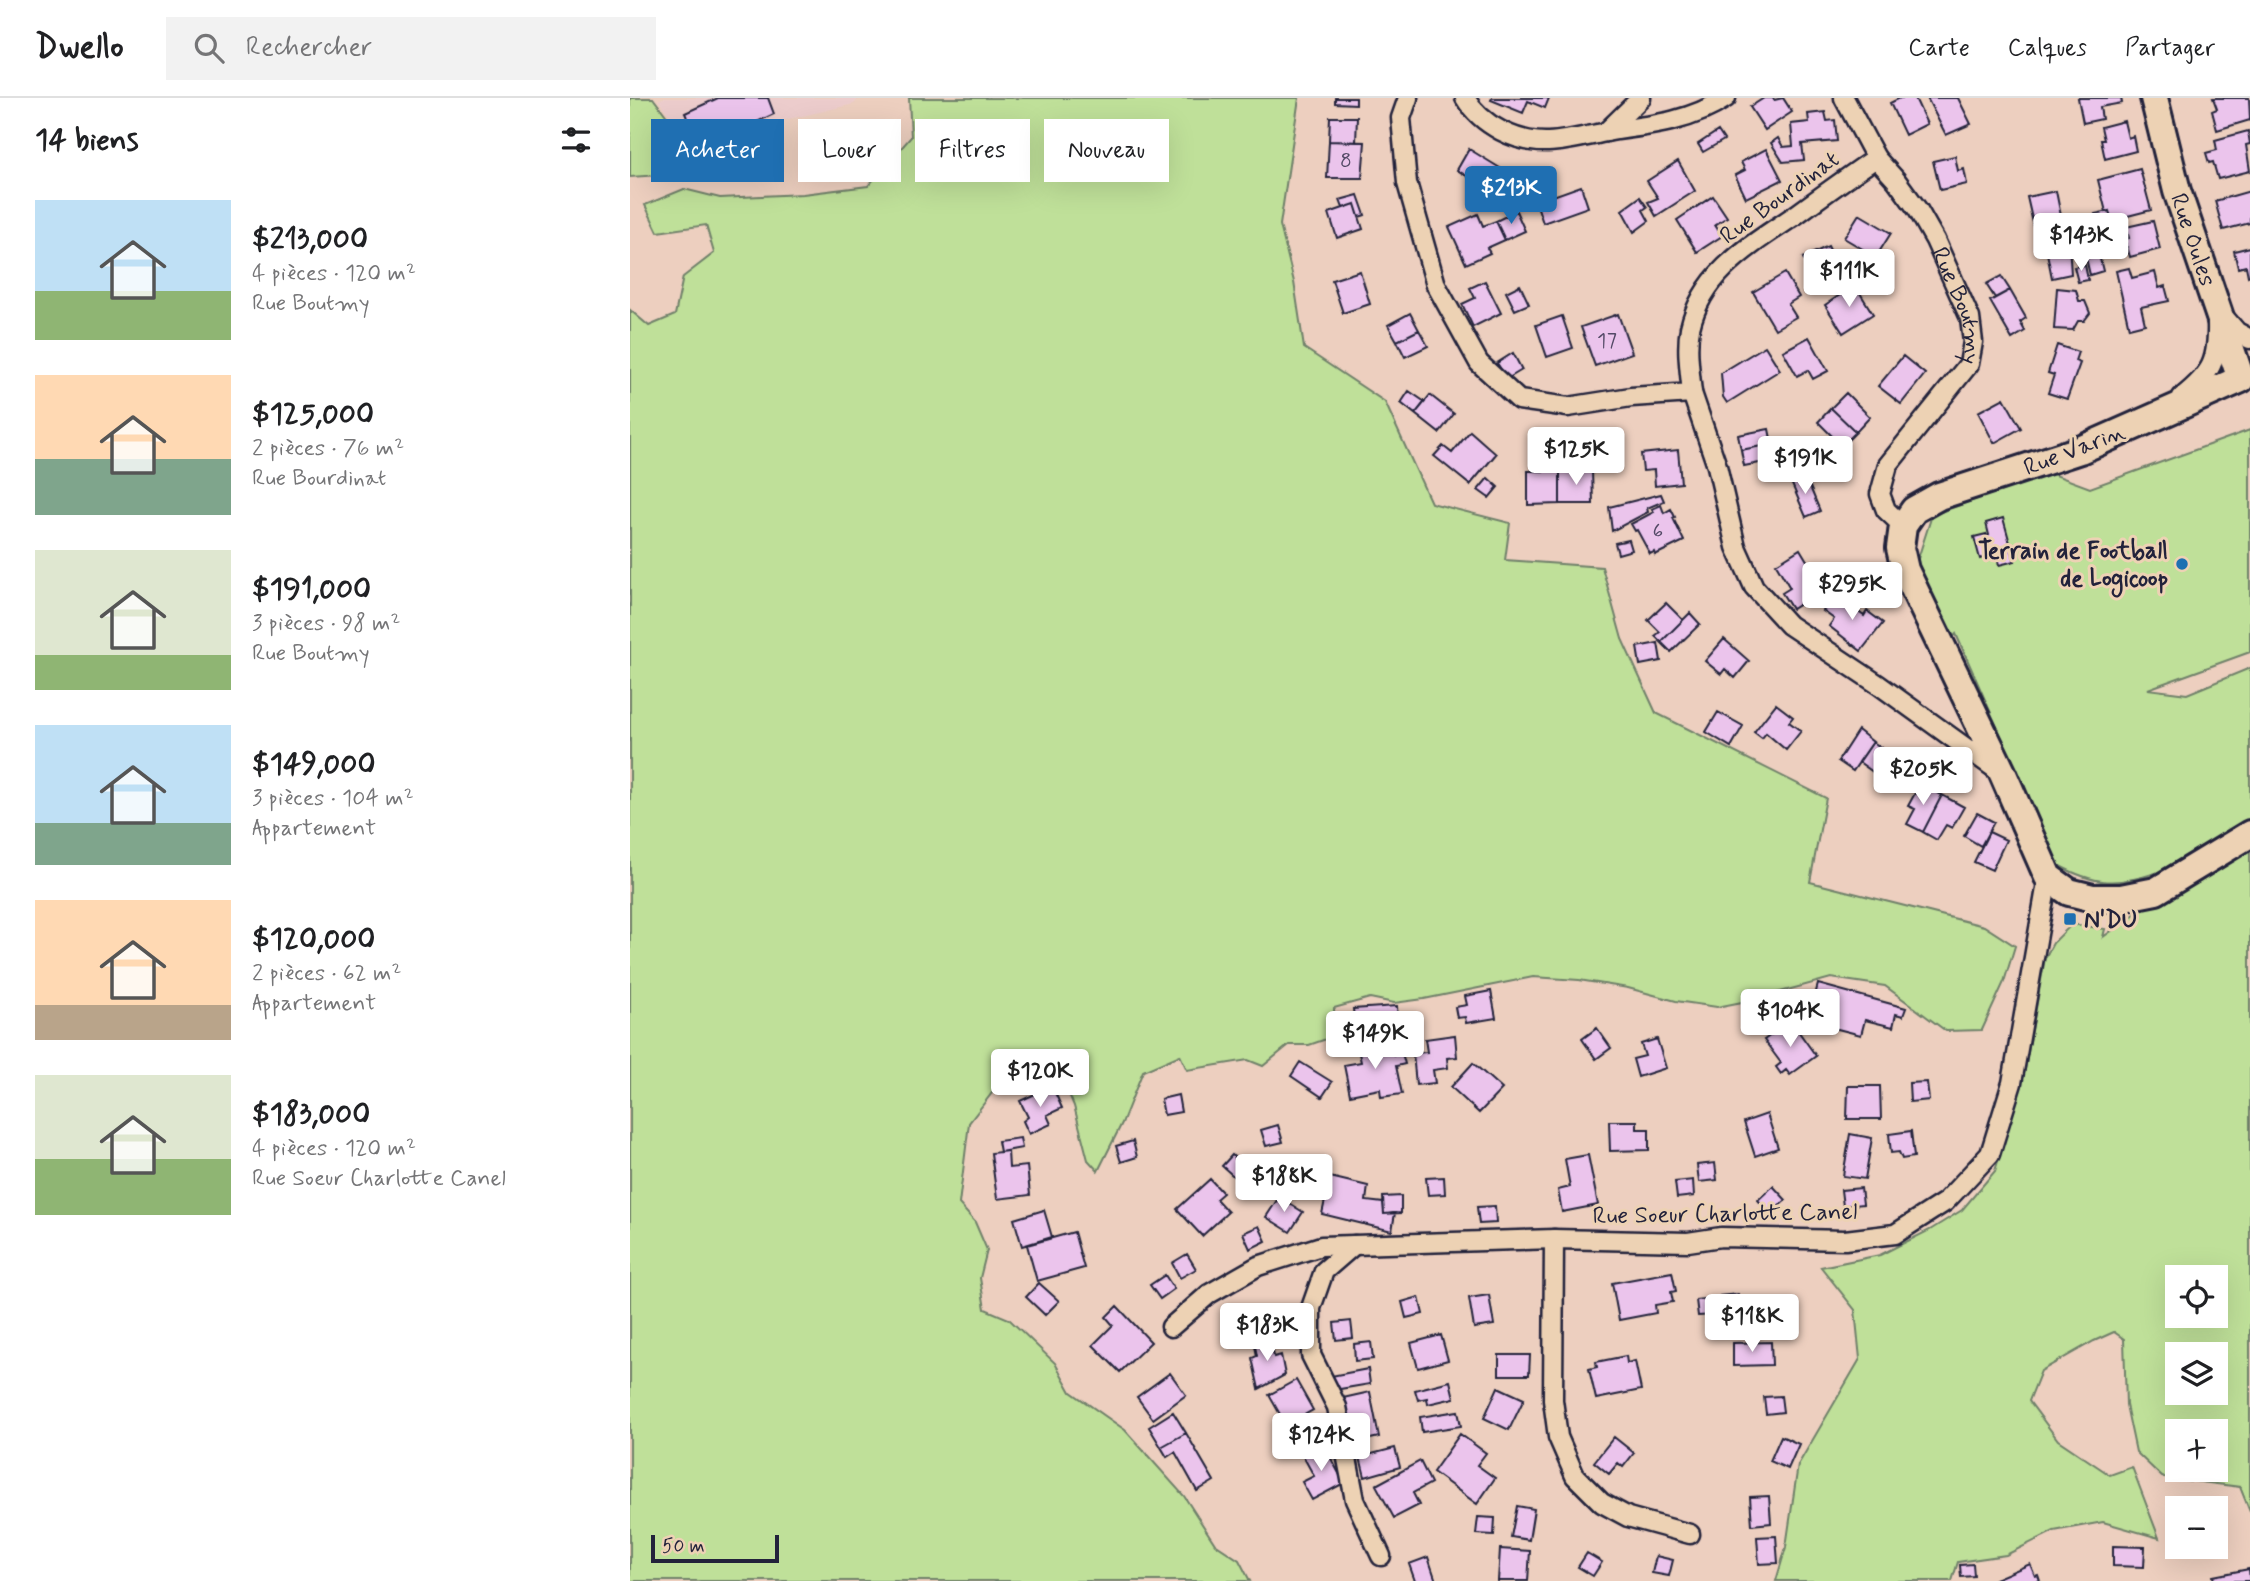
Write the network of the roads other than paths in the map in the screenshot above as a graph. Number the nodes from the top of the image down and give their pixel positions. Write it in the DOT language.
graph roads {
  1 [pos="1408,98"];
  2 [pos="1465,98"];
  3 [pos="1641,98"];
  4 [pos="1726,98"];
  5 [pos="1844,98"];
  6 [pos="2154,98"];
  7 [pos="1606,132"];
  8 [pos="1876,158"];
  9 [pos="2217,309"];
  10 [pos="2250,339"];
  11 [pos="2245,377"];
  12 [pos="1692,393"];
  13 [pos="2134,427"];
  14 [pos="1903,526"];
  15 [pos="2003,774"];
  16 [pos="2250,834"];
  17 [pos="2048,877"];
  18 [pos="1554,1238"];
  19 [pos="1354,1245"];
  20 [pos="1171,1327"];
  21 [pos="1690,1534"];
  22 [pos="1381,1556"];
  1 -- 12 [label="street"];
  2 -- 7 [label="street"];
  3 -- 7 [label="street"];
  4 -- 7 [label="street"];
  5 -- 8 [label="street, Rue Boutmy"];
  6 -- 9 [label="street, Rue Oules"];
  8 -- 12 [label="street, Rue Bourdinat"];
  8 -- 14 [label="street, Rue Boutmy"];
  9 -- 10 [label="street"];
  9 -- 11 [label="street, Rue Oules"];
  9 -- 13 [label="street"];
  11 -- 13 [label="street, Rue Varin"];
  12 -- 15 [label="street, Rue Bourdinat"];
  13 -- 14 [label="street, Rue Varin"];
  14 -- 15 [label="street"];
  15 -- 17 [label="street"];
  16 -- 17 [label="street"];
  17 -- 18 [label="street, Rue Soeur Charlotte Canel"];
  18 -- 19 [label="street, Rue Soeur Charlotte Canel"];
  18 -- 21 [label="street"];
  19 -- 20 [label="street, Rue Soeur Charlotte Canel"];
  19 -- 22 [label="street"];
}
